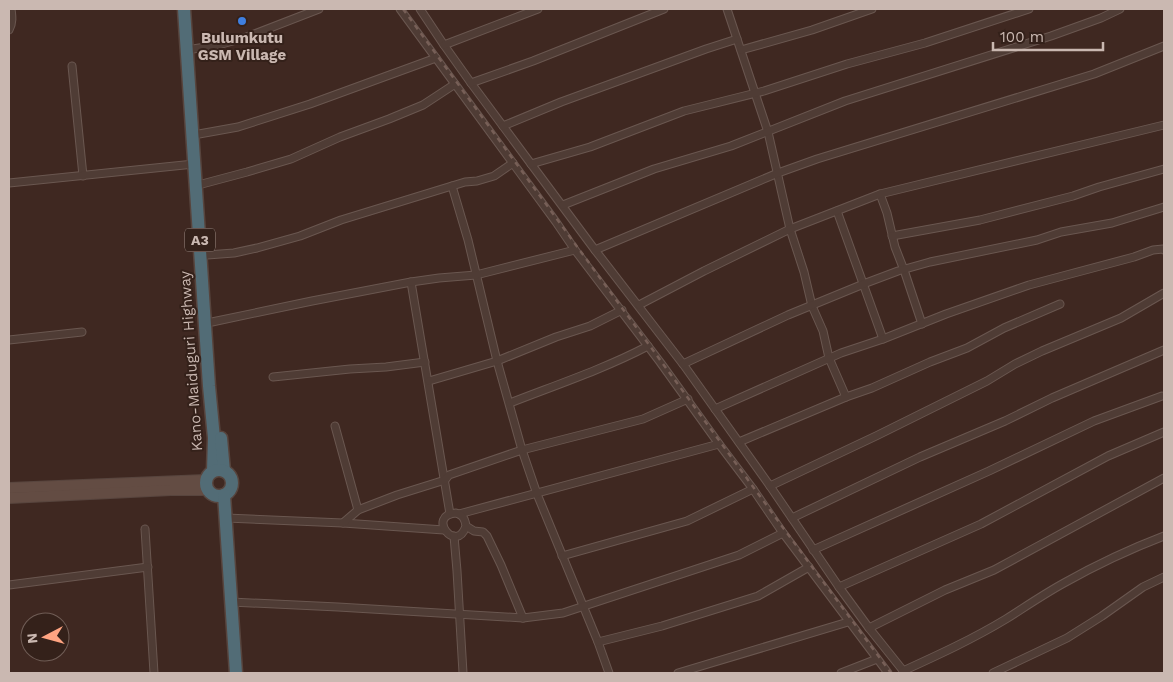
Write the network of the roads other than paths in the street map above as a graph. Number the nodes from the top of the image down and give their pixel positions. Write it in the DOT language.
graph roads {
  1 [pos="11,9"];
  2 [pos="184,9"];
  3 [pos="190,9"];
  4 [pos="319,9"];
  5 [pos="400,9"];
  6 [pos="420,9"];
  7 [pos="538,9"];
  8 [pos="664,9"];
  9 [pos="728,9"];
  10 [pos="872,9"];
  11 [pos="1029,9"];
  12 [pos="1120,9"];
  13 [pos="9,30"];
  14 [pos="737,39"];
  15 [pos="444,45"];
  16 [pos="1164,46"];
  17 [pos="193,49"];
  18 [pos="741,50"];
  19 [pos="436,58"];
  20 [pos="72,66"];
  21 [pos="471,83"];
  22 [pos="455,84"];
  23 [pos="754,93"];
  24 [pos="1164,125"];
  25 [pos="503,126"];
  26 [pos="768,132"];
  27 [pos="198,134"];
  28 [pos="513,163"];
  29 [pos="194,164"];
  30 [pos="531,164"];
  31 [pos="1164,169"];
  32 [pos="778,174"];
  33 [pos="82,176"];
  34 [pos="9,184"];
  35 [pos="202,184"];
  36 [pos="452,186"];
  37 [pos="880,194"];
  38 [pos="563,205"];
  39 [pos="1164,207"];
  40 [pos="837,211"];
  41 [pos="790,229"];
  42 [pos="892,236"];
  43 [pos="575,250"];
  44 [pos="595,250"];
  45 [pos="1164,250"];
  46 [pos="207,255"];
  47 [pos="904,270"];
  48 [pos="476,275"];
  49 [pos="206,282"];
  50 [pos="411,282"];
  51 [pos="864,284"];
  52 [pos="1164,293"];
  53 [pos="1060,304"];
  54 [pos="639,306"];
  55 [pos="812,306"];
  56 [pos="622,310"];
  57 [pos="212,322"];
  58 [pos="922,324"];
  59 [pos="82,332"];
  60 [pos="883,339"];
  61 [pos="9,340"];
  62 [pos="648,346"];
  63 [pos="1164,350"];
  64 [pos="829,358"];
  65 [pos="425,362"];
  66 [pos="497,362"];
  67 [pos="683,364"];
  68 [pos="274,377"];
  69 [pos="428,381"];
  70 [pos="846,396"];
  71 [pos="1162,396"];
  72 [pos="688,399"];
  73 [pos="510,403"];
  74 [pos="715,409"];
  75 [pos="335,426"];
  76 [pos="1164,432"];
  77 [pos="739,442"];
  78 [pos="719,444"];
  79 [pos="522,450"];
  80 [pos="1164,478"];
  81 [pos="444,480"];
  82 [pos="215,484"];
  83 [pos="770,486"];
  84 [pos="9,488"];
  85 [pos="753,489"];
  86 [pos="537,494"];
  87 [pos="9,498"];
  88 [pos="358,510"];
  89 [pos="450,514"];
  90 [pos="459,514"];
  91 [pos="226,518"];
  92 [pos="792,518"];
  93 [pos="343,523"];
  94 [pos="466,526"];
  95 [pos="146,530"];
  96 [pos="444,530"];
  97 [pos="783,533"];
  98 [pos="454,536"];
  99 [pos="1164,536"];
  100 [pos="813,550"];
  101 [pos="562,556"];
  102 [pos="148,566"];
  103 [pos="808,567"];
  104 [pos="1164,577"];
  105 [pos="9,585"];
  106 [pos="840,587"];
  107 [pos="231,602"];
  108 [pos="583,606"];
  109 [pos="460,614"];
  110 [pos="523,618"];
  111 [pos="848,622"];
  112 [pos="869,628"];
  113 [pos="598,642"];
  114 [pos="877,658"];
  115 [pos="904,672"];
  116 [pos="154,673"];
  117 [pos="228,673"];
  118 [pos="236,673"];
  119 [pos="463,673"];
  120 [pos="609,673"];
  121 [pos="678,673"];
  122 [pos="841,673"];
  123 [pos="888,673"];
  124 [pos="994,673"];
  1 -- 13 [label="street"];
  2 -- 29 [label="highway, Kano-Maiduguri Highway / A3"];
  3 -- 17 [label="highway, Kano-Maiduguri Highway / A3"];
  4 -- 17 [label="street"];
  5 -- 19 [label="street"];
  6 -- 15 [label="street"];
  7 -- 15 [label="street"];
  8 -- 21 [label="street"];
  9 -- 14 [label="street"];
  10 -- 18 [label="street"];
  11 -- 23 [label="street"];
  12 -- 26 [label="street"];
  14 -- 18 [label="street"];
  14 -- 25 [label="street"];
  15 -- 21 [label="street"];
  16 -- 32 [label="street"];
  17 -- 27 [label="highway, Kano-Maiduguri Highway / A3"];
  18 -- 23 [label="street"];
  19 -- 22 [label="street"];
  19 -- 27 [label="street"];
  20 -- 33 [label="street"];
  21 -- 25 [label="street"];
  22 -- 28 [label="street"];
  22 -- 35 [label="street"];
  23 -- 26 [label="street"];
  23 -- 30 [label="street"];
  24 -- 37 [label="street"];
  25 -- 30 [label="street"];
  26 -- 32 [label="street"];
  26 -- 38 [label="street"];
  27 -- 35 [label="highway, Kano-Maiduguri Highway / A3"];
  28 -- 36 [label="street"];
  28 -- 43 [label="street"];
  29 -- 33 [label="street"];
  29 -- 49 [label="highway, Kano-Maiduguri Highway / A3"];
  30 -- 38 [label="street"];
  31 -- 42 [label="street"];
  32 -- 41 [label="street"];
  32 -- 44 [label="street"];
  33 -- 34 [label="street"];
  35 -- 46 [label="highway, Kano-Maiduguri Highway / A3"];
  36 -- 46 [label="street"];
  36 -- 48 [label="street"];
  37 -- 40 [label="street"];
  37 -- 42 [label="street"];
  38 -- 44 [label="street"];
  39 -- 47 [label="street"];
  40 -- 41 [label="street"];
  40 -- 51 [label="street"];
  41 -- 54 [label="street"];
  41 -- 55 [label="street"];
  42 -- 47 [label="street"];
  43 -- 48 [label="street"];
  43 -- 56 [label="street"];
  44 -- 54 [label="street"];
  45 -- 58 [label="street"];
  46 -- 49 [label="highway, Kano-Maiduguri Highway / A3"];
  47 -- 51 [label="street"];
  47 -- 58 [label="street"];
  48 -- 50 [label="street"];
  48 -- 66 [label="street"];
  49 -- 57 [label="highway, Kano-Maiduguri Highway / A3"];
  49 -- 82 [label="highway, Kano-Maiduguri Highway / A3"];
  50 -- 57 [label="street"];
  50 -- 65 [label="street"];
  51 -- 55 [label="street"];
  51 -- 60 [label="street"];
  52 -- 83 [label="street"];
  53 -- 70 [label="street"];
  54 -- 67 [label="street"];
  55 -- 64 [label="street"];
  55 -- 67 [label="street"];
  56 -- 62 [label="street"];
  56 -- 66 [label="street"];
  57 -- 82 [label="highway, Kano-Maiduguri Highway / A3"];
  58 -- 60 [label="street"];
  59 -- 61 [label="street"];
  60 -- 64 [label="street"];
  62 -- 72 [label="street"];
  62 -- 73 [label="street"];
  63 -- 92 [label="street"];
  64 -- 70 [label="street"];
  64 -- 74 [label="street"];
  65 -- 68 [label="street"];
  65 -- 69 [label="street"];
  66 -- 69 [label="street"];
  66 -- 73 [label="street"];
  67 -- 74 [label="street"];
  69 -- 81 [label="street"];
  70 -- 77 [label="street"];
  71 -- 100 [label="street"];
  72 -- 78 [label="street"];
  72 -- 79 [label="street"];
  73 -- 79 [label="street"];
  74 -- 77 [label="street"];
  75 -- 88 [label="street"];
  76 -- 106 [label="street"];
  77 -- 83 [label="street"];
  78 -- 85 [label="street"];
  78 -- 86 [label="street"];
  79 -- 81 [label="street"];
  79 -- 86 [label="street"];
  80 -- 112 [label="street"];
  81 -- 88 [label="street"];
  81 -- 89 [label="street"];
  82 -- 84 [label="street"];
  82 -- 87 [label="street"];
  82 -- 91 [label="highway, Kano-Maiduguri Highway / A3"];
  82 -- 117 [label="highway, Kano-Maiduguri Highway / A3"];
  83 -- 92 [label="street"];
  85 -- 97 [label="street"];
  85 -- 101 [label="street"];
  86 -- 90 [label="street"];
  86 -- 101 [label="street"];
  88 -- 93 [label="street"];
  89 -- 90 [label="street"];
  89 -- 96 [label="street"];
  90 -- 94 [label="street"];
  91 -- 93 [label="street"];
  91 -- 107 [label="highway, Kano-Maiduguri Highway / A3"];
  92 -- 100 [label="street"];
  93 -- 96 [label="street"];
  94 -- 98 [label="street"];
  94 -- 110 [label="street"];
  95 -- 102 [label="street"];
  96 -- 98 [label="street"];
  97 -- 103 [label="street"];
  97 -- 108 [label="street"];
  98 -- 109 [label="street"];
  99 -- 115 [label="street"];
  100 -- 106 [label="street"];
  101 -- 108 [label="street"];
  102 -- 105 [label="street"];
  102 -- 116 [label="street"];
  103 -- 111 [label="street"];
  103 -- 113 [label="street"];
  104 -- 124 [label="street"];
  106 -- 112 [label="street"];
  107 -- 109 [label="street"];
  107 -- 118 [label="highway, Kano-Maiduguri Highway / A3"];
  108 -- 110 [label="street"];
  108 -- 113 [label="street"];
  109 -- 110 [label="street"];
  109 -- 119 [label="street"];
  111 -- 114 [label="street"];
  111 -- 121 [label="street"];
  112 -- 115 [label="street"];
  113 -- 120 [label="street"];
  114 -- 122 [label="street"];
  114 -- 123 [label="street"];
}
